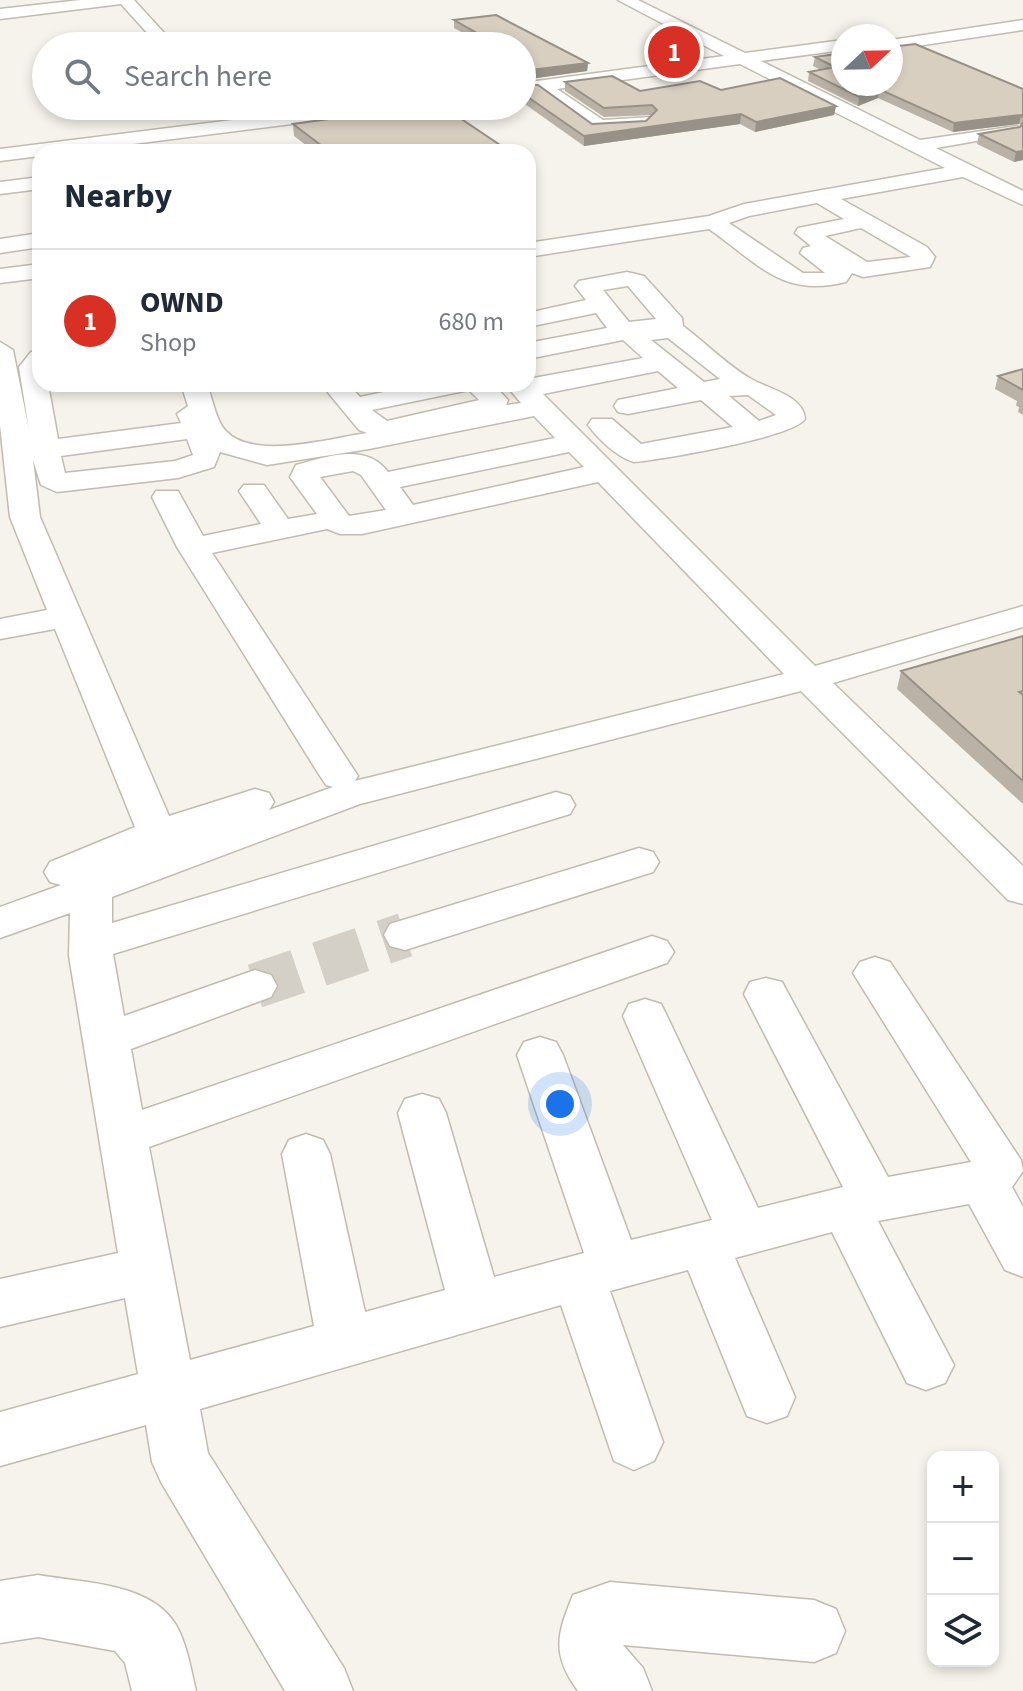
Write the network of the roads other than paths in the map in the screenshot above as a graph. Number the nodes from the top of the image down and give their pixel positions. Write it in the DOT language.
graph roads {
  1 [pos="123,0"];
  2 [pos="626,0"];
  3 [pos="639,0"];
  4 [pos="0,14"];
  5 [pos="1023,22"];
  6 [pos="154,32"];
  7 [pos="903,37"];
  8 [pos="903,43"];
  9 [pos="831,47"];
  10 [pos="831,53"];
  11 [pos="754,61"];
  12 [pos="536,89"];
  13 [pos="536,91"];
  14 [pos="548,91"];
  15 [pos="980,115"];
  16 [pos="639,116"];
  17 [pos="247,120"];
  18 [pos="301,120"];
  19 [pos="1018,122"];
  20 [pos="254,126"];
  21 [pos="928,143"];
  22 [pos="111,144"];
  23 [pos="193,144"];
  24 [pos="271,144"];
  25 [pos="32,154"];
  26 [pos="32,156"];
  27 [pos="0,158"];
  28 [pos="966,170"];
  29 [pos="32,184"];
  30 [pos="0,188"];
  31 [pos="1023,190"];
  32 [pos="820,196"];
  33 [pos="1023,199"];
  34 [pos="751,208"];
  35 [pos="713,222"];
  36 [pos="869,224"];
  37 [pos="32,241"];
  38 [pos="0,246"];
  39 [pos="536,249"];
  40 [pos="32,272"];
  41 [pos="0,276"];
  42 [pos="537,292"];
  43 [pos="599,305"];
  44 [pos="560,313"];
  45 [pos="536,318"];
  46 [pos="633,330"];
  47 [pos="32,348"];
  48 [pos="536,349"];
  49 [pos="0,351"];
  50 [pos="663,362"];
  51 [pos="24,380"];
  52 [pos="183,392"];
  53 [pos="197,392"];
  54 [pos="341,392"];
  55 [pos="419,392"];
  56 [pos="486,392"];
  57 [pos="528,394"];
  58 [pos="708,396"];
  59 [pos="353,406"];
  60 [pos="628,406"];
  61 [pos="602,425"];
  62 [pos="490,428"];
  63 [pos="752,429"];
  64 [pos="568,438"];
  65 [pos="32,451"];
  66 [pos="449,468"];
  67 [pos="602,472"];
  68 [pos="381,482"];
  69 [pos="254,491"];
  70 [pos="167,497"];
  71 [pos="405,515"];
  72 [pos="13,520"];
  73 [pos="316,523"];
  74 [pos="280,530"];
  75 [pos="193,547"];
  76 [pos="1023,594"];
  77 [pos="68,616"];
  78 [pos="1008,620"];
  79 [pos="0,629"];
  80 [pos="1023,648"];
  81 [pos="799,670"];
  82 [pos="339,776"];
  83 [pos="556,805"];
  84 [pos="157,833"];
  85 [pos="639,862"];
  86 [pos="92,876"];
  87 [pos="1023,890"];
  88 [pos="0,895"];
  89 [pos="0,923"];
  90 [pos="405,935"];
  91 [pos="91,945"];
  92 [pos="652,952"];
  93 [pos="875,973"];
  94 [pos="255,986"];
  95 [pos="766,994"];
  96 [pos="645,1016"];
  97 [pos="106,1040"];
  98 [pos="540,1055"];
  99 [pos="422,1113"];
  100 [pos="122,1137"];
  101 [pos="306,1154"];
  102 [pos="982,1181"];
  103 [pos="861,1205"];
  104 [pos="724,1239"];
  105 [pos="1023,1254"];
  106 [pos="146,1270"];
  107 [pos="597,1273"];
  108 [pos="0,1303"];
  109 [pos="476,1306"];
  110 [pos="344,1341"];
  111 [pos="926,1365"];
  112 [pos="168,1393"];
  113 [pos="767,1397"];
  114 [pos="0,1439"];
  115 [pos="634,1442"];
  116 [pos="0,1612"];
  117 [pos="814,1631"];
  118 [pos="308,1687"];
  119 [pos="164,1691"];
  120 [pos="620,1691"];
  1 -- 4 [label="street"];
  1 -- 6 [label="street"];
  2 -- 11 [label="street"];
  3 -- 11 [label="street"];
  5 -- 7 [label="street"];
  5 -- 8 [label="street"];
  9 -- 11 [label="street"];
  10 -- 11 [label="street"];
  11 -- 12 [label="street"];
  11 -- 14 [label="street"];
  11 -- 21 [label="street"];
  11 -- 28 [label="street"];
  13 -- 14 [label="street"];
  14 -- 16 [label="street"];
  15 -- 19 [label="street"];
  17 -- 20 [label="street"];
  18 -- 20 [label="street"];
  19 -- 21 [label="street"];
  20 -- 22 [label="street"];
  20 -- 23 [label="street"];
  20 -- 24 [label="street"];
  21 -- 31 [label="street"];
  25 -- 27 [label="street"];
  26 -- 27 [label="street"];
  28 -- 32 [label="street"];
  28 -- 33 [label="street"];
  29 -- 30 [label="street"];
  32 -- 34 [label="street"];
  32 -- 36 [label="street"];
  34 -- 35 [label="street"];
  34 -- 35 [label="street"];
  35 -- 39 [label="street"];
  36 -- 36 [label="street"];
  37 -- 38 [label="street"];
  40 -- 41 [label="street"];
  42 -- 44 [label="street"];
  43 -- 44 [label="street"];
  43 -- 46 [label="street"];
  43 -- 46 [label="street"];
  44 -- 45 [label="street"];
  46 -- 48 [label="street"];
  47 -- 49 [label="street"];
  49 -- 51 [label="street"];
  50 -- 57 [label="street"];
  50 -- 58 [label="street"];
  50 -- 58 [label="street"];
  51 -- 65 [label="street"];
  52 -- 65 [label="street"];
  53 -- 57 [label="street"];
  54 -- 59 [label="street"];
  55 -- 59 [label="street"];
  56 -- 59 [label="street"];
  57 -- 64 [label="street"];
  58 -- 60 [label="street"];
  58 -- 61 [label="street"];
  58 -- 63 [label="street"];
  58 -- 63 [label="street"];
  61 -- 63 [label="street"];
  61 -- 64 [label="street"];
  62 -- 66 [label="street"];
  64 -- 66 [label="street"];
  64 -- 67 [label="street"];
  65 -- 72 [label="street"];
  66 -- 68 [label="street"];
  67 -- 71 [label="street"];
  67 -- 81 [label="street"];
  68 -- 71 [label="street"];
  68 -- 71 [label="street"];
  69 -- 74 [label="street"];
  70 -- 75 [label="street"];
  72 -- 77 [label="street"];
  73 -- 74 [label="street"];
  74 -- 75 [label="street"];
  75 -- 82 [label="street"];
  76 -- 81 [label="street"];
  77 -- 79 [label="street"];
  77 -- 84 [label="street"];
  78 -- 80 [label="street"];
  78 -- 81 [label="street"];
  81 -- 82 [label="street"];
  81 -- 86 [label="street"];
  81 -- 87 [label="street"];
  82 -- 84 [label="street"];
  83 -- 91 [label="street"];
  84 -- 86 [label="street"];
  85 -- 90 [label="street"];
  86 -- 88 [label="street"];
  86 -- 89 [label="street"];
  86 -- 91 [label="street"];
  91 -- 97 [label="street"];
  92 -- 100 [label="street"];
  93 -- 102 [label="street"];
  94 -- 97 [label="street"];
  95 -- 103 [label="street"];
  96 -- 104 [label="street"];
  97 -- 100 [label="street"];
  98 -- 107 [label="street"];
  99 -- 109 [label="street"];
  100 -- 106 [label="street"];
  101 -- 110 [label="street"];
  102 -- 103 [label="street"];
  102 -- 105 [label="street"];
  103 -- 104 [label="street"];
  103 -- 111 [label="street"];
  104 -- 107 [label="street"];
  104 -- 113 [label="street"];
  106 -- 108 [label="street"];
  106 -- 112 [label="street"];
  107 -- 109 [label="street"];
  107 -- 115 [label="street"];
  109 -- 110 [label="street"];
  110 -- 112 [label="street"];
  112 -- 114 [label="street"];
  112 -- 118 [label="street"];
  116 -- 119 [label="street"];
  117 -- 120 [label="street"];
}
